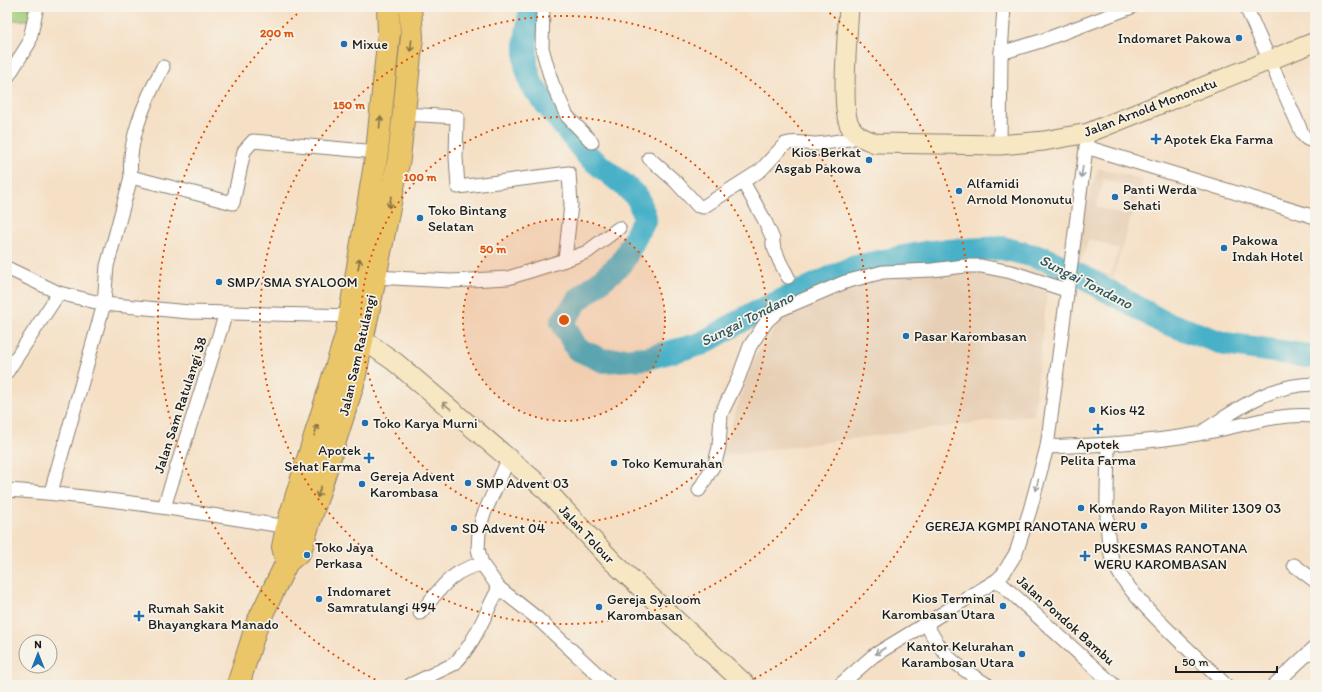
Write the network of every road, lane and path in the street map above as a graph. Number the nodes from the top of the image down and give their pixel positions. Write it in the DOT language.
graph roads {
  1 [pos="388,7"];
  2 [pos="410,7"];
  3 [pos="543,7"];
  4 [pos="849,7"];
  5 [pos="1004,7"];
  6 [pos="1132,7"];
  7 [pos="1246,7"];
  8 [pos="36,11"];
  9 [pos="1315,42"];
  10 [pos="1001,53"];
  11 [pos="1268,61"];
  12 [pos="163,67"];
  13 [pos="7,78"];
  14 [pos="403,114"];
  15 [pos="859,137"];
  16 [pos="1087,140"];
  17 [pos="592,142"];
  18 [pos="1315,142"];
  19 [pos="1000,144"];
  20 [pos="377,152"];
  21 [pos="649,158"];
  22 [pos="131,177"];
  23 [pos="743,182"];
  24 [pos="1315,217"];
  25 [pos="619,228"];
  26 [pos="565,260"];
  27 [pos="7,268"];
  28 [pos="375,277"];
  29 [pos="788,277"];
  30 [pos="1066,288"];
  31 [pos="59,293"];
  32 [pos="104,304"];
  33 [pos="226,313"];
  34 [pos="358,316"];
  35 [pos="354,338"];
  36 [pos="7,372"];
  37 [pos="1315,384"];
  38 [pos="1315,416"];
  39 [pos="1199,434"];
  40 [pos="1108,445"];
  41 [pos="1047,447"];
  42 [pos="509,458"];
  43 [pos="7,490"];
  44 [pos="699,490"];
  45 [pos="51,492"];
  46 [pos="164,507"];
  47 [pos="287,526"];
  48 [pos="287,562"];
  49 [pos="482,564"];
  50 [pos="1294,565"];
  51 [pos="997,580"];
  52 [pos="1315,581"];
  53 [pos="499,588"];
  54 [pos="420,613"];
  55 [pos="928,627"];
  56 [pos="1313,653"];
  57 [pos="238,685"];
  58 [pos="410,685"];
  59 [pos="609,685"];
  60 [pos="746,685"];
  61 [pos="840,685"];
  62 [pos="988,685"];
  63 [pos="1114,685"];
  64 [pos="1226,685"];
  65 [pos="1274,685"];
  20 -- 1 [label="highway, one-way"];
  2 -- 14 [label="highway, Jalan Sam Ratulangi, one-way"];
  3 -- 17 [label="street"];
  4 -- 15 [label="street"];
  5 -- 10 [label="street"];
  6 -- 10 [label="street"];
  7 -- 11 [label="street"];
  8 -- 13 [label="street"];
  9 -- 11 [label="street, Jalan Arnold Mononutu"];
  10 -- 19 [label="street"];
  11 -- 16 [label="street, Jalan Arnold Mononutu"];
  11 -- 18 [label="street"];
  12 -- 22 [label="street"];
  14 -- 26 [label="street"];
  14 -- 28 [label="highway, Jalan Sam Ratulangi, one-way"];
  15 -- 19 [label="street, Jalan Arnold Mononutu"];
  15 -- 23 [label="street"];
  16 -- 19 [label="street, Jalan Arnold Mononutu"];
  16 -- 24 [label="street"];
  16 -- 30 [label="street, one-way"];
  20 -- 22 [label="street"];
  34 -- 20 [label="highway, one-way"];
  21 -- 23 [label="street"];
  22 -- 32 [label="street"];
  23 -- 29 [label="street"];
  25 -- 26 [label="street"];
  26 -- 28 [label="street"];
  27 -- 31 [label="street"];
  28 -- 34 [label="highway, Jalan Sam Ratulangi"];
  30 -- 41 [label="street"];
  30 -- 44 [label="street"];
  31 -- 32 [label="street"];
  31 -- 36 [label="street"];
  32 -- 33 [label="street"];
  32 -- 45 [label="street"];
  33 -- 34 [label="street"];
  33 -- 46 [label="street, Jalan Sam Ratulangi 38"];
  34 -- 35 [label="highway"];
  42 -- 35 [label="street, Jalan Tolour, one-way"];
  47 -- 35 [label="highway, one-way"];
  35 -- 48 [label="highway, Jalan Sam Ratulangi, one-way"];
  37 -- 39 [label="street"];
  38 -- 39 [label="street"];
  39 -- 40 [label="street"];
  40 -- 41 [label="street"];
  40 -- 64 [label="street"];
  41 -- 51 [label="street, one-way"];
  42 -- 49 [label="street"];
  42 -- 60 [label="street, Jalan Tolour"];
  43 -- 45 [label="street"];
  45 -- 46 [label="street"];
  46 -- 47 [label="street"];
  47 -- 48 [label="highway"];
  48 -- 57 [label="highway, Jalan Sam Ratulangi"];
  49 -- 53 [label="street"];
  49 -- 54 [label="street"];
  50 -- 52 [label="street"];
  51 -- 55 [label="street"];
  51 -- 63 [label="street, Jalan Pondok Bambu"];
  53 -- 58 [label="street"];
  53 -- 59 [label="street"];
  55 -- 61 [label="street, one-way"];
  55 -- 62 [label="street"];
  56 -- 65 [label="street"];
}
